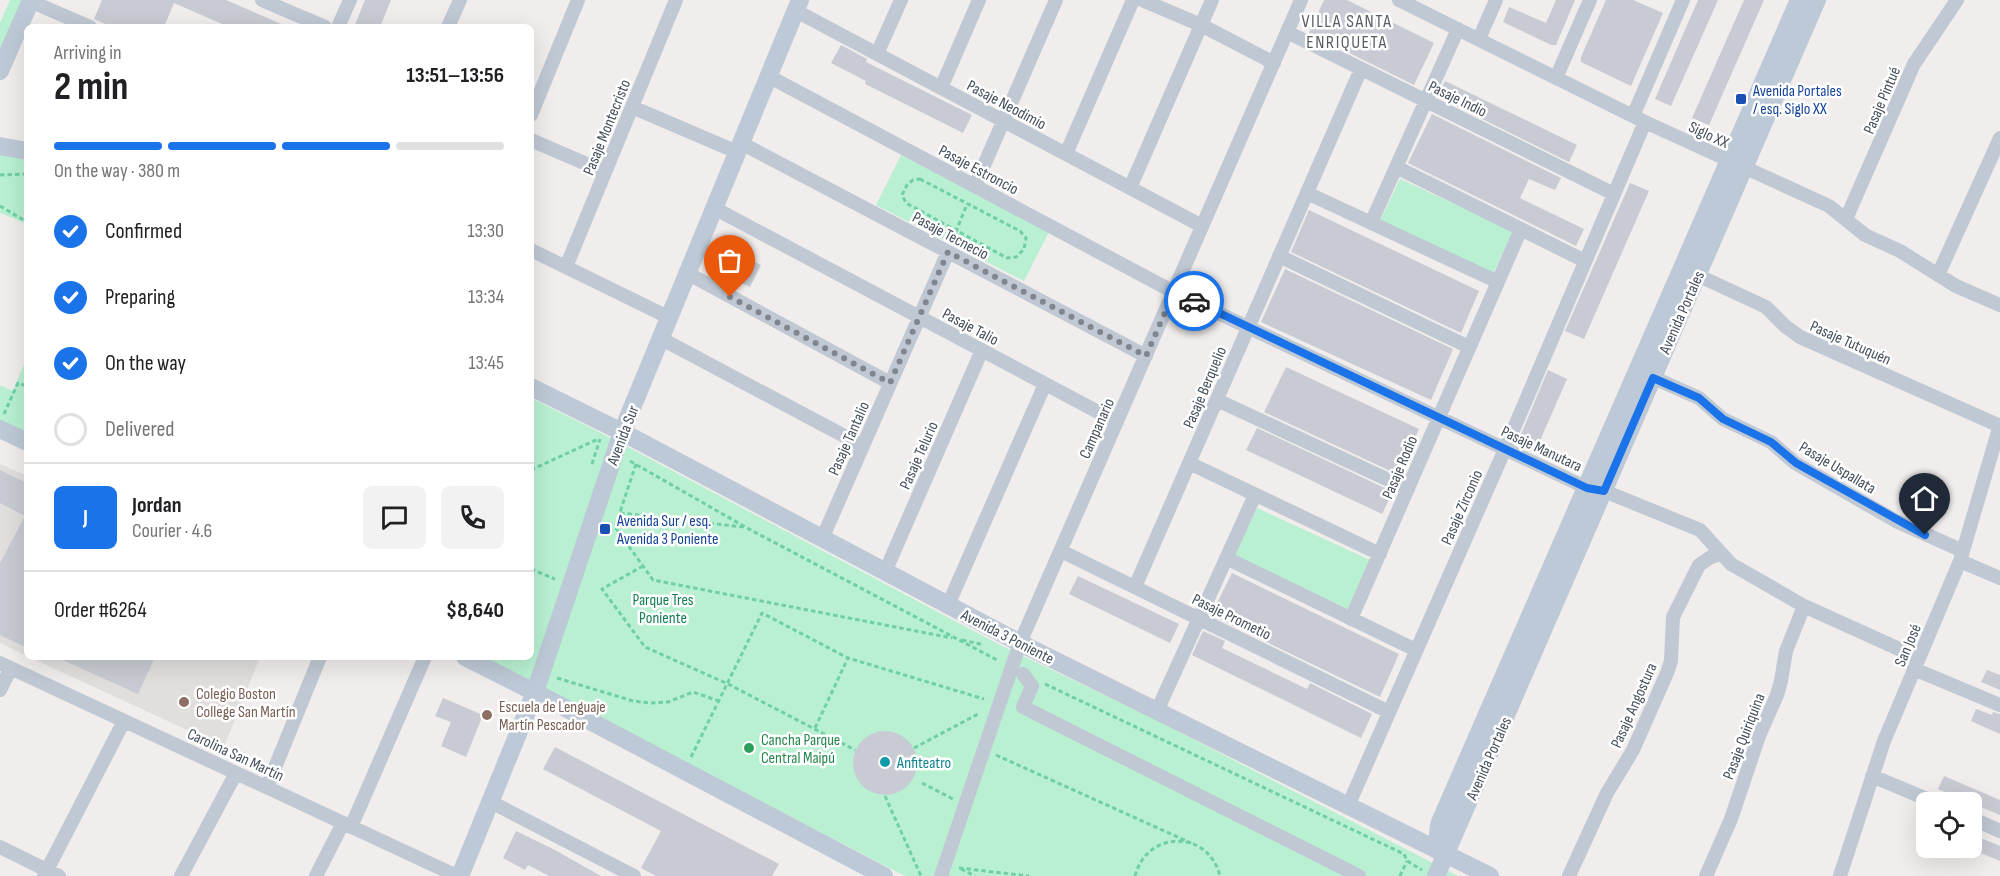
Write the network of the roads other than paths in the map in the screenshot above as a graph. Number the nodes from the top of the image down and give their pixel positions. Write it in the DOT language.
graph roads {
  1 [pos="262,0"];
  2 [pos="350,0"];
  3 [pos="460,0"];
  4 [pos="578,0"];
  5 [pos="676,0"];
  6 [pos="901,0"];
  7 [pos="979,0"];
  8 [pos="1056,0"];
  9 [pos="1133,0"];
  10 [pos="1142,0"];
  11 [pos="1212,0"];
  12 [pos="1301,0"];
  13 [pos="1402,0"];
  14 [pos="1496,0"];
  15 [pos="1590,0"];
  16 [pos="1683,0"];
  17 [pos="1799,0"];
  18 [pos="1817,0"];
  19 [pos="1957,0"];
  20 [pos="30,1"];
  21 [pos="798,5"];
  22 [pos="83,24"];
  23 [pos="319,24"];
  24 [pos="339,24"];
  25 [pos="449,24"];
  26 [pos="1201,25"];
  27 [pos="1458,29"];
  28 [pos="1287,32"];
  29 [pos="1479,39"];
  30 [pos="877,54"];
  31 [pos="1274,63"];
  32 [pos="1361,69"];
  33 [pos="0,71"];
  34 [pos="768,76"];
  35 [pos="1556,78"];
  36 [pos="941,88"];
  37 [pos="1426,101"];
  38 [pos="632,107"];
  39 [pos="534,108"];
  40 [pos="1639,119"];
  41 [pos="1004,121"];
  42 [pos="2000,138"];
  43 [pos="534,141"];
  44 [pos="0,146"];
  45 [pos="739,147"];
  46 [pos="24,150"];
  47 [pos="1066,154"];
  48 [pos="1736,165"];
  49 [pos="1396,167"];
  50 [pos="605,172"];
  51 [pos="975,186"];
  52 [pos="1130,188"];
  53 [pos="1307,193"];
  54 [pos="1614,194"];
  55 [pos="714,208"];
  56 [pos="1846,219"];
  57 [pos="1371,223"];
  58 [pos="1202,226"];
  59 [pos="1521,229"];
  60 [pos="534,251"];
  61 [pos="948,252"];
  62 [pos="1279,256"];
  63 [pos="1585,261"];
  64 [pos="566,267"];
  65 [pos="687,273"];
  66 [pos="1697,275"];
  67 [pos="1938,275"];
  68 [pos="1498,282"];
  69 [pos="1174,292"];
  70 [pos="2000,305"];
  71 [pos="668,317"];
  72 [pos="919,317"];
  73 [pos="1249,327"];
  74 [pos="660,338"];
  75 [pos="1470,347"];
  76 [pos="982,350"];
  77 [pos="1146,356"];
  78 [pos="1645,374"];
  79 [pos="890,383"];
  80 [pos="1045,384"];
  81 [pos="534,388"];
  82 [pos="1217,400"];
  83 [pos="1439,417"];
  84 [pos="1117,422"];
  85 [pos="2000,425"];
  86 [pos="0,429"];
  87 [pos="622,432"];
  88 [pos="24,441"];
  89 [pos="863,446"];
  90 [pos="1505,449"];
  91 [pos="1996,449"];
  92 [pos="1189,464"];
  93 [pos="1408,489"];
  94 [pos="1596,489"];
  95 [pos="1255,495"];
  96 [pos="822,539"];
  97 [pos="1061,551"];
  98 [pos="1380,554"];
  99 [pos="1721,554"];
  100 [pos="1961,556"];
  101 [pos="1226,558"];
  102 [pos="885,572"];
  103 [pos="2000,578"];
  104 [pos="1135,587"];
  105 [pos="948,605"];
  106 [pos="1804,606"];
  107 [pos="1199,618"];
  108 [pos="1351,619"];
  109 [pos="1020,643"];
  110 [pos="1416,650"];
  111 [pos="319,660"];
  112 [pos="424,660"];
  113 [pos="471,660"];
  114 [pos="1917,663"];
  115 [pos="5,665"];
  116 [pos="1017,671"];
  117 [pos="0,690"];
  118 [pos="536,692"];
  119 [pos="2000,705"];
  120 [pos="1156,711"];
  121 [pos="1389,712"];
  122 [pos="124,721"];
  123 [pos="236,773"];
  124 [pos="1872,776"];
  125 [pos="267,787"];
  126 [pos="1916,794"];
  127 [pos="491,802"];
  128 [pos="1348,806"];
  129 [pos="1982,823"];
  130 [pos="347,825"];
  131 [pos="2000,831"];
  132 [pos="0,847"];
  133 [pos="1446,855"];
  134 [pos="50,874"];
  135 [pos="181,876"];
  136 [pos="316,876"];
  137 [pos="459,876"];
  138 [pos="634,876"];
  139 [pos="884,876"];
  140 [pos="942,876"];
  141 [pos="1359,876"];
  142 [pos="1436,876"];
  143 [pos="1490,876"];
  144 [pos="1569,876"];
  145 [pos="1706,876"];
  146 [pos="1840,876"];
  1 -- 23 [label="street"];
  2 -- 24 [label="street"];
  3 -- 25 [label="street"];
  4 -- 39 [label="street"];
  5 -- 38 [label="street, Pasaje Montecristo"];
  6 -- 30 [label="street"];
  7 -- 36 [label="street"];
  8 -- 41 [label="street"];
  9 -- 47 [label="street"];
  10 -- 26 [label="street"];
  11 -- 26 [label="street"];
  12 -- 28 [label="street, Campanario"];
  13 -- 27 [label="street, Siglo XX"];
  14 -- 29 [label="street"];
  15 -- 35 [label="street"];
  16 -- 40 [label="street, Pasaje Zirconio"];
  17 -- 48 [label="main road, Avenida Portales"];
  18 -- 48 [label="main road, Avenida Portales"];
  19 -- 56 [label="street, Pasaje Pintué"];
  20 -- 22 [label="street"];
  20 -- 33 [label="main road"];
  21 -- 30 [label="street, Pasaje Neodimio"];
  21 -- 34 [label="main road, Avenida Sur"];
  26 -- 31 [label="street"];
  26 -- 52 [label="street"];
  27 -- 29 [label="street, Siglo XX"];
  27 -- 37 [label="street"];
  28 -- 31 [label="street, Campanario"];
  28 -- 32 [label="street, Pasaje Indio"];
  29 -- 35 [label="street, Siglo XX"];
  30 -- 36 [label="street, Pasaje Neodimio"];
  31 -- 58 [label="street, Campanario"];
  32 -- 37 [label="street, Pasaje Indio"];
  32 -- 53 [label="street, Pasaje Berquelio"];
  34 -- 45 [label="main road, Avenida Sur"];
  34 -- 51 [label="street, Pasaje Estroncio"];
  35 -- 40 [label="street, Siglo XX"];
  36 -- 41 [label="street, Pasaje Neodimio"];
  37 -- 49 [label="street"];
  37 -- 54 [label="street, Pasaje Indio"];
  38 -- 45 [label="street, Pasaje Tecnecio"];
  38 -- 50 [label="street, Pasaje Montecristo"];
  40 -- 48 [label="street, Siglo XX"];
  40 -- 54 [label="street, Pasaje Zirconio"];
  41 -- 47 [label="street, Pasaje Neodimio"];
  41 -- 51 [label="street"];
  42 -- 67 [label="street"];
  43 -- 50 [label="street"];
  44 -- 46 [label="main road"];
  45 -- 55 [label="main road, Avenida Sur"];
  45 -- 61 [label="street, Pasaje Tecnecio"];
  47 -- 52 [label="street, Pasaje Neodimio"];
  48 -- 56 [label="street, Siglo XX"];
  48 -- 66 [label="main road, Avenida Portales"];
  48 -- 78 [label="main road, Avenida Portales"];
  49 -- 57 [label="street"];
  49 -- 59 [label="street"];
  50 -- 64 [label="street, Pasaje Montecristo"];
  51 -- 69 [label="street, Pasaje Estroncio"];
  52 -- 58 [label="street, Pasaje Neodimio"];
  53 -- 57 [label="street"];
  53 -- 62 [label="street, Pasaje Berquelio"];
  54 -- 63 [label="street, Pasaje Zirconio"];
  55 -- 65 [label="main road, Avenida Sur"];
  55 -- 72 [label="street, Pasaje Talio"];
  56 -- 67 [label="street, Siglo XX"];
  57 -- 68 [label="street"];
  58 -- 69 [label="street, Campanario"];
  59 -- 63 [label="street"];
  59 -- 68 [label="street, Pasaje Rodio"];
  60 -- 64 [label="street"];
  61 -- 72 [label="street, Pasaje Tantalio"];
  61 -- 77 [label="street, Pasaje Tecnecio"];
  62 -- 73 [label="street, Pasaje Berquelio"];
  62 -- 75 [label="street"];
  63 -- 90 [label="street, Pasaje Zirconio"];
  64 -- 71 [label="street"];
  65 -- 71 [label="main road, Avenida Sur"];
  65 -- 79 [label="street"];
  66 -- 78 [label="main road, Avenida Portales"];
  66 -- 85 [label="street, Pasaje Tutuquén"];
  67 -- 70 [label="street, Siglo XX"];
  68 -- 75 [label="street, Pasaje Rodio"];
  69 -- 73 [label="street, Pasaje Manutara"];
  69 -- 77 [label="street, Campanario"];
  71 -- 74 [label="main road, Avenida Sur"];
  72 -- 76 [label="street, Pasaje Talio"];
  72 -- 79 [label="street, Pasaje Tantalio"];
  73 -- 82 [label="street, Pasaje Berquelio"];
  73 -- 83 [label="street, Pasaje Manutara"];
  74 -- 87 [label="main road, Avenida Sur"];
  74 -- 89 [label="street"];
  75 -- 83 [label="street, Pasaje Rodio"];
  76 -- 80 [label="street, Pasaje Talio"];
  76 -- 102 [label="street, Pasaje Telurio"];
  77 -- 84 [label="street, Campanario"];
  78 -- 94 [label="main road, Avenida Portales"];
  78 -- 100 [label="street, Pasaje Uspallata"];
  79 -- 89 [label="street, Pasaje Tantalio"];
  80 -- 84 [label="street, Pasaje Talio"];
  80 -- 105 [label="street"];
  81 -- 87 [label="main road, Avenida 3 Poniente"];
  82 -- 92 [label="street, Pasaje Berquelio"];
  82 -- 93 [label="street"];
  83 -- 90 [label="street, Pasaje Manutara"];
  83 -- 93 [label="street, Pasaje Rodio"];
  84 -- 97 [label="street, Campanario"];
  85 -- 91 [label="street, San José"];
  86 -- 88 [label="main road"];
  87 -- 96 [label="main road, Avenida 3 Poniente"];
  87 -- 118 [label="main road, Avenida Sur"];
  89 -- 96 [label="street, Pasaje Tantalio"];
  90 -- 94 [label="street, Pasaje Manutara"];
  90 -- 110 [label="street, Pasaje Zirconio"];
  91 -- 100 [label="street, San José"];
  92 -- 95 [label="street"];
  92 -- 104 [label="street, Pasaje Berquelio"];
  93 -- 98 [label="street, Pasaje Rodio"];
  94 -- 99 [label="street, Pasaje Manutara"];
  94 -- 133 [label="main road, Avenida Portales"];
  95 -- 98 [label="street"];
  95 -- 101 [label="street"];
  96 -- 102 [label="main road, Avenida 3 Poniente"];
  97 -- 104 [label="street, Pasaje Prometio"];
  97 -- 109 [label="street, Campanario"];
  98 -- 108 [label="street, Pasaje Rodio"];
  99 -- 106 [label="street, Pasaje Manutara"];
  99 -- 144 [label="street, Pasaje Angostura"];
  100 -- 103 [label="street, Pasaje Uspallata"];
  100 -- 114 [label="street, San José"];
  101 -- 107 [label="street"];
  101 -- 108 [label="street"];
  102 -- 105 [label="main road, Avenida 3 Poniente"];
  104 -- 107 [label="street, Pasaje Prometio"];
  105 -- 109 [label="main road, Avenida 3 Poniente"];
  106 -- 114 [label="street, Pasaje Manutara"];
  106 -- 145 [label="street, Pasaje Quiriquina"];
  107 -- 120 [label="street"];
  107 -- 121 [label="street, Pasaje Prometio"];
  108 -- 110 [label="street"];
  109 -- 116 [label="street, Campanario"];
  109 -- 120 [label="main road, Avenida 3 Poniente"];
  110 -- 121 [label="street, Pasaje Zirconio"];
  111 -- 125 [label="street"];
  112 -- 130 [label="street"];
  113 -- 118 [label="main road"];
  114 -- 119 [label="street, Pasaje Manutara"];
  114 -- 124 [label="street, San José"];
  115 -- 117 [label="street"];
  115 -- 122 [label="street, Carolina San Martín"];
  116 -- 140 [label="street, Campanario"];
  116 -- 141 [label="street"];
  118 -- 127 [label="main road, Avenida Sur"];
  118 -- 139 [label="main road"];
  120 -- 128 [label="main road, Avenida 3 Poniente"];
  121 -- 128 [label="street, Pasaje Zirconio"];
  122 -- 123 [label="street, Carolina San Martín"];
  122 -- 134 [label="street"];
  123 -- 125 [label="street, Carolina San Martín"];
  123 -- 135 [label="street"];
  124 -- 126 [label="street"];
  124 -- 146 [label="street, San José"];
  125 -- 130 [label="street, Carolina San Martín"];
  127 -- 137 [label="main road, Avenida Sur"];
  127 -- 138 [label="street"];
  128 -- 133 [label="main road, Avenida 3 Poniente"];
  129 -- 131 [label="street"];
  130 -- 136 [label="street"];
  130 -- 137 [label="street, Carolina San Martín"];
  132 -- 134 [label="street"];
  133 -- 142 [label="main road"];
  133 -- 143 [label="main road, Avenida 3 Poniente"];
}
